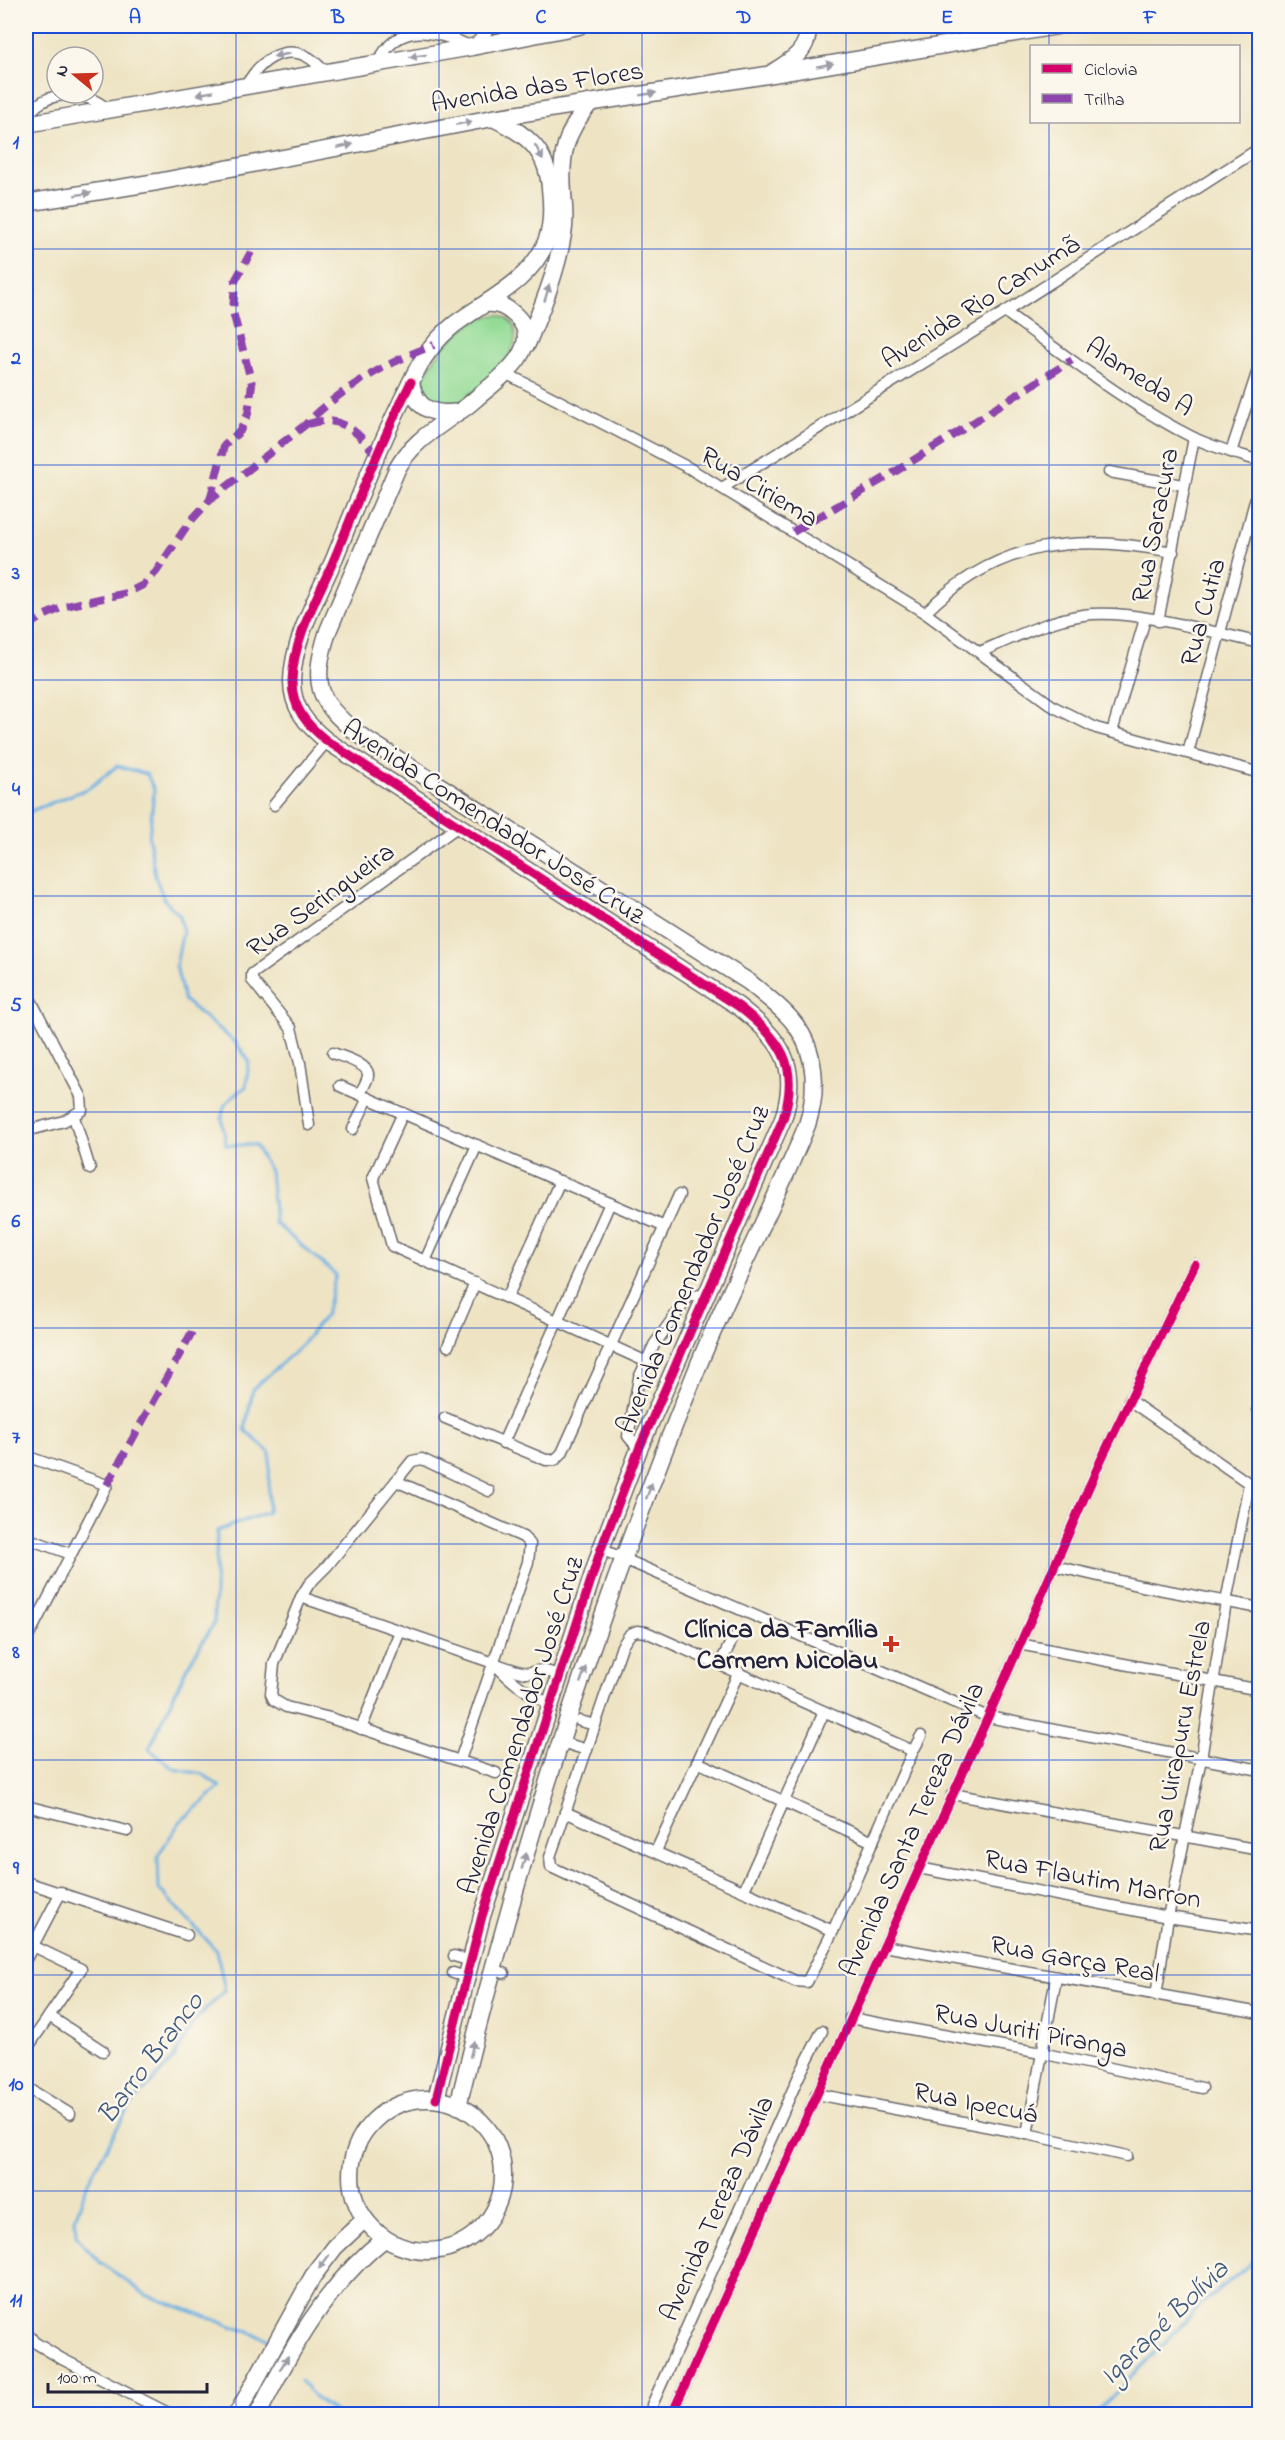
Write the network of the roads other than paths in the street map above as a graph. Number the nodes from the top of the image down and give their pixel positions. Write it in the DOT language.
graph roads {
  1 [pos="492,26"];
  2 [pos="579,26"];
  3 [pos="807,26"];
  4 [pos="1057,26"];
  5 [pos="472,47"];
  6 [pos="378,63"];
  7 [pos="324,72"];
  8 [pos="767,75"];
  9 [pos="246,86"];
  10 [pos="590,103"];
  11 [pos="108,110"];
  12 [pos="493,118"];
  13 [pos="26,119"];
  14 [pos="26,124"];
  15 [pos="1260,148"];
  16 [pos="26,203"];
  17 [pos="486,304"];
  18 [pos="1005,312"];
  19 [pos="525,347"];
  20 [pos="1260,364"];
  21 [pos="507,374"];
  22 [pos="411,382"];
  23 [pos="458,412"];
  24 [pos="1194,438"];
  25 [pos="1231,452"];
  26 [pos="1260,461"];
  27 [pos="1109,472"];
  28 [pos="1260,482"];
  29 [pos="1183,485"];
  30 [pos="722,488"];
  31 [pos="1173,552"];
  32 [pos="926,613"];
  33 [pos="1145,619"];
  34 [pos="1158,621"];
  35 [pos="1220,634"];
  36 [pos="1260,642"];
  37 [pos="980,652"];
  38 [pos="1112,732"];
  39 [pos="327,741"];
  40 [pos="1188,753"];
  41 [pos="1260,773"];
  42 [pos="274,805"];
  43 [pos="460,825"];
  44 [pos="26,991"];
  45 [pos="333,1053"];
  46 [pos="340,1086"];
  47 [pos="364,1096"];
  48 [pos="403,1113"];
  49 [pos="74,1117"];
  50 [pos="309,1125"];
  51 [pos="353,1129"];
  52 [pos="26,1131"];
  53 [pos="477,1146"];
  54 [pos="90,1169"];
  55 [pos="560,1181"];
  56 [pos="680,1195"];
  57 [pos="610,1203"];
  58 [pos="665,1227"];
  59 [pos="425,1261"];
  60 [pos="1195,1264"];
  61 [pos="475,1284"];
  62 [pos="705,1295"];
  63 [pos="507,1298"];
  64 [pos="557,1321"];
  65 [pos="448,1346"];
  66 [pos="611,1346"];
  67 [pos="647,1362"];
  68 [pos="1129,1400"];
  69 [pos="445,1418"];
  70 [pos="503,1443"];
  71 [pos="639,1449"];
  72 [pos="26,1456"];
  73 [pos="396,1481"];
  74 [pos="1249,1484"];
  75 [pos="489,1491"];
  76 [pos="1260,1491"];
  77 [pos="26,1538"];
  78 [pos="601,1549"];
  79 [pos="71,1554"];
  80 [pos="624,1558"];
  81 [pos="1055,1566"];
  82 [pos="301,1597"];
  83 [pos="1226,1602"];
  84 [pos="1260,1608"];
  85 [pos="29,1624"];
  86 [pos="400,1631"];
  87 [pos="733,1638"];
  88 [pos="26,1641"];
  89 [pos="1019,1644"];
  90 [pos="494,1663"];
  91 [pos="720,1664"];
  92 [pos="739,1672"];
  93 [pos="560,1676"];
  94 [pos="1213,1683"];
  95 [pos="1260,1690"];
  96 [pos="551,1704"];
  97 [pos="824,1712"];
  98 [pos="988,1717"];
  99 [pos="580,1720"];
  100 [pos="595,1725"];
  101 [pos="361,1729"];
  102 [pos="921,1736"];
  103 [pos="561,1742"];
  104 [pos="586,1750"];
  105 [pos="913,1751"];
  106 [pos="1201,1759"];
  107 [pos="460,1760"];
  108 [pos="697,1762"];
  109 [pos="1260,1770"];
  110 [pos="495,1773"];
  111 [pos="952,1794"];
  112 [pos="784,1802"];
  113 [pos="26,1806"];
  114 [pos="565,1812"];
  115 [pos="127,1831"];
  116 [pos="1183,1838"];
  117 [pos="873,1842"];
  118 [pos="1260,1850"];
  119 [pos="656,1851"];
  120 [pos="919,1868"];
  121 [pos="26,1882"];
  122 [pos="744,1890"];
  123 [pos="61,1892"];
  124 [pos="1168,1917"];
  125 [pos="833,1931"];
  126 [pos="1260,1931"];
  127 [pos="187,1935"];
  128 [pos="33,1946"];
  129 [pos="884,1946"];
  130 [pos="26,1959"];
  131 [pos="1056,1978"];
  132 [pos="1156,1996"];
  133 [pos="1260,2013"];
  134 [pos="49,2016"];
  135 [pos="850,2018"];
  136 [pos="822,2031"];
  137 [pos="26,2050"];
  138 [pos="103,2051"];
  139 [pos="1041,2053"];
  140 [pos="26,2087"];
  141 [pos="1202,2088"];
  142 [pos="816,2094"];
  143 [pos="436,2099"];
  144 [pos="458,2106"];
  145 [pos="70,2114"];
  146 [pos="1027,2134"];
  147 [pos="1127,2156"];
  148 [pos="364,2220"];
  149 [pos="384,2239"];
  150 [pos="26,2331"];
  151 [pos="652,2405"];
  152 [pos="170,2415"];
  153 [pos="237,2415"];
  154 [pos="258,2415"];
  155 [pos="672,2415"];
  1 -- 5 [label="street"];
  2 -- 5 [label="street, Avenida das Flores"];
  3 -- 8 [label="street"];
  8 -- 4 [label="street, Avenida das Flores, one-way"];
  5 -- 6 [label="street, Avenida das Flores, one-way"];
  5 -- 6 [label="street"];
  6 -- 7 [label="street, Avenida das Flores"];
  7 -- 9 [label="street, Avenida das Flores"];
  7 -- 9 [label="street, one-way"];
  10 -- 8 [label="street, Avenida das Flores, one-way"];
  9 -- 11 [label="street, Avenida das Flores, one-way"];
  10 -- 12 [label="street, Avenida das Flores"];
  19 -- 10 [label="street, one-way"];
  11 -- 13 [label="street"];
  11 -- 14 [label="street, Avenida das Flores"];
  16 -- 12 [label="street, Avenida das Flores, one-way"];
  12 -- 17 [label="street, one-way"];
  15 -- 18 [label="street, Avenida Rio Canumã"];
  17 -- 19 [label="street"];
  17 -- 22 [label="street, Avenida Comendador José Cruz"];
  18 -- 24 [label="street, Alameda A"];
  18 -- 30 [label="street, Avenida Rio Canumã"];
  19 -- 21 [label="street, Avenida Comendador José Cruz"];
  20 -- 25 [label="street"];
  21 -- 23 [label="street, Avenida Comendador José Cruz"];
  21 -- 30 [label="street, Rua Ciriema"];
  22 -- 23 [label="street"];
  22 -- 39 [label="street, Avenida Comendador José Cruz"];
  80 -- 23 [label="street, Avenida Comendador José Cruz, one-way"];
  24 -- 25 [label="street, Alameda A"];
  24 -- 29 [label="street, Rua Saracura"];
  25 -- 26 [label="street, Alameda A"];
  27 -- 29 [label="street"];
  28 -- 35 [label="street, Rua Cutia"];
  29 -- 31 [label="street, Rua Saracura"];
  30 -- 32 [label="street, Rua Ciriema"];
  31 -- 32 [label="street"];
  31 -- 34 [label="street, Rua Saracura"];
  32 -- 37 [label="street, Rua Ciriema"];
  33 -- 34 [label="street"];
  33 -- 37 [label="street"];
  33 -- 38 [label="street"];
  34 -- 35 [label="street"];
  35 -- 36 [label="street"];
  35 -- 40 [label="street, Rua Cutia"];
  37 -- 38 [label="street, Rua Ciriema"];
  38 -- 40 [label="street, Rua Ciriema"];
  39 -- 42 [label="street"];
  39 -- 43 [label="street, Avenida Comendador José Cruz"];
  40 -- 41 [label="street, Rua Ciriema"];
  43 -- 50 [label="street, Rua Seringueira"];
  43 -- 62 [label="street, Avenida Comendador José Cruz"];
  44 -- 49 [label="street"];
  45 -- 47 [label="street"];
  46 -- 47 [label="street"];
  47 -- 48 [label="street"];
  47 -- 51 [label="street"];
  48 -- 53 [label="street"];
  48 -- 59 [label="street"];
  49 -- 52 [label="street"];
  49 -- 54 [label="street"];
  53 -- 55 [label="street"];
  53 -- 59 [label="street"];
  55 -- 57 [label="street"];
  55 -- 63 [label="street"];
  56 -- 58 [label="street"];
  57 -- 58 [label="street"];
  57 -- 64 [label="street"];
  58 -- 66 [label="street"];
  59 -- 61 [label="street"];
  60 -- 68 [label="street, Avenida Santa Tereza Dávila"];
  61 -- 63 [label="street"];
  61 -- 65 [label="street"];
  62 -- 67 [label="street"];
  62 -- 71 [label="street, Avenida Comendador José Cruz"];
  63 -- 64 [label="street"];
  64 -- 66 [label="street"];
  64 -- 70 [label="street"];
  66 -- 67 [label="street"];
  66 -- 70 [label="street"];
  67 -- 71 [label="street"];
  68 -- 74 [label="street"];
  68 -- 81 [label="street, Avenida Santa Tereza Dávila"];
  69 -- 70 [label="street"];
  71 -- 78 [label="street, Avenida Comendador José Cruz"];
  72 -- 79 [label="street"];
  73 -- 75 [label="street"];
  73 -- 82 [label="street"];
  73 -- 90 [label="street"];
  74 -- 76 [label="street"];
  74 -- 83 [label="street, Rua Uirapuru Estrela"];
  77 -- 79 [label="street"];
  78 -- 80 [label="street"];
  78 -- 93 [label="street, Avenida Comendador José Cruz"];
  79 -- 85 [label="street"];
  80 -- 98 [label="street"];
  103 -- 80 [label="street, Avenida Comendador José Cruz, one-way"];
  81 -- 83 [label="street"];
  81 -- 89 [label="street, Avenida Santa Tereza Dávila"];
  82 -- 86 [label="street"];
  82 -- 101 [label="street, Avenida Comendador José Cruz"];
  83 -- 84 [label="street"];
  83 -- 94 [label="street, Rua Uirapuru Estrela"];
  85 -- 88 [label="street"];
  86 -- 90 [label="street"];
  86 -- 101 [label="street"];
  87 -- 91 [label="street"];
  89 -- 94 [label="street"];
  89 -- 98 [label="street, Avenida Santa Tereza Dávila"];
  90 -- 93 [label="street"];
  90 -- 96 [label="street"];
  90 -- 107 [label="street"];
  91 -- 92 [label="street"];
  91 -- 100 [label="street"];
  92 -- 97 [label="street"];
  92 -- 108 [label="street"];
  93 -- 96 [label="street, Avenida Comendador José Cruz"];
  94 -- 95 [label="street"];
  94 -- 106 [label="street, Rua Uirapuru Estrela"];
  96 -- 143 [label="street, Avenida Comendador José Cruz"];
  97 -- 105 [label="street"];
  97 -- 112 [label="street"];
  98 -- 106 [label="street"];
  98 -- 111 [label="street, Avenida Santa Tereza Dávila"];
  99 -- 100 [label="street"];
  100 -- 104 [label="street"];
  101 -- 107 [label="street, Avenida Comendador José Cruz"];
  102 -- 105 [label="street"];
  103 -- 104 [label="street"];
  144 -- 103 [label="street, Avenida Comendador José Cruz, one-way"];
  104 -- 114 [label="street"];
  105 -- 117 [label="street"];
  106 -- 109 [label="street"];
  106 -- 116 [label="street, Rua Uirapuru Estrela"];
  107 -- 110 [label="street, Avenida Comendador José Cruz"];
  108 -- 112 [label="street"];
  108 -- 119 [label="street"];
  111 -- 116 [label="street"];
  111 -- 120 [label="street, Avenida Santa Tereza Dávila"];
  112 -- 117 [label="street"];
  112 -- 122 [label="street"];
  113 -- 115 [label="street"];
  114 -- 119 [label="street"];
  114 -- 125 [label="street"];
  116 -- 118 [label="street"];
  116 -- 124 [label="street, Rua Uirapuru Estrela"];
  117 -- 125 [label="street"];
  119 -- 122 [label="street"];
  120 -- 124 [label="street, Rua Flautim Marron"];
  120 -- 129 [label="street, Avenida Santa Tereza Dávila"];
  121 -- 123 [label="street"];
  122 -- 125 [label="street"];
  123 -- 127 [label="street"];
  123 -- 128 [label="street"];
  124 -- 126 [label="street, Rua Flautim Marron"];
  124 -- 132 [label="street, Rua Uirapuru Estrela"];
  128 -- 130 [label="street"];
  128 -- 134 [label="street"];
  129 -- 131 [label="street, Rua Garça Real"];
  129 -- 135 [label="street, Avenida Santa Tereza Dávila"];
  131 -- 132 [label="street, Rua Garça Real"];
  131 -- 139 [label="street"];
  132 -- 133 [label="street, Rua Garça Real"];
  134 -- 137 [label="street"];
  134 -- 138 [label="street"];
  135 -- 139 [label="street, Rua Juriti Piranga"];
  135 -- 142 [label="street, Avenida Santa Tereza Dávila"];
  136 -- 151 [label="street, Avenida Tereza Dávila"];
  139 -- 141 [label="street, Rua Juriti Piranga"];
  139 -- 146 [label="street"];
  140 -- 145 [label="street"];
  142 -- 146 [label="street, Rua Ipecuá"];
  142 -- 155 [label="street, Avenida Santa Tereza Dávila"];
  143 -- 144 [label="street"];
  143 -- 148 [label="street"];
  144 -- 149 [label="street"];
  146 -- 147 [label="street, Rua Ipecuá"];
  148 -- 149 [label="street"];
  148 -- 153 [label="street, one-way"];
  154 -- 149 [label="street, one-way"];
  150 -- 152 [label="street"];
}
